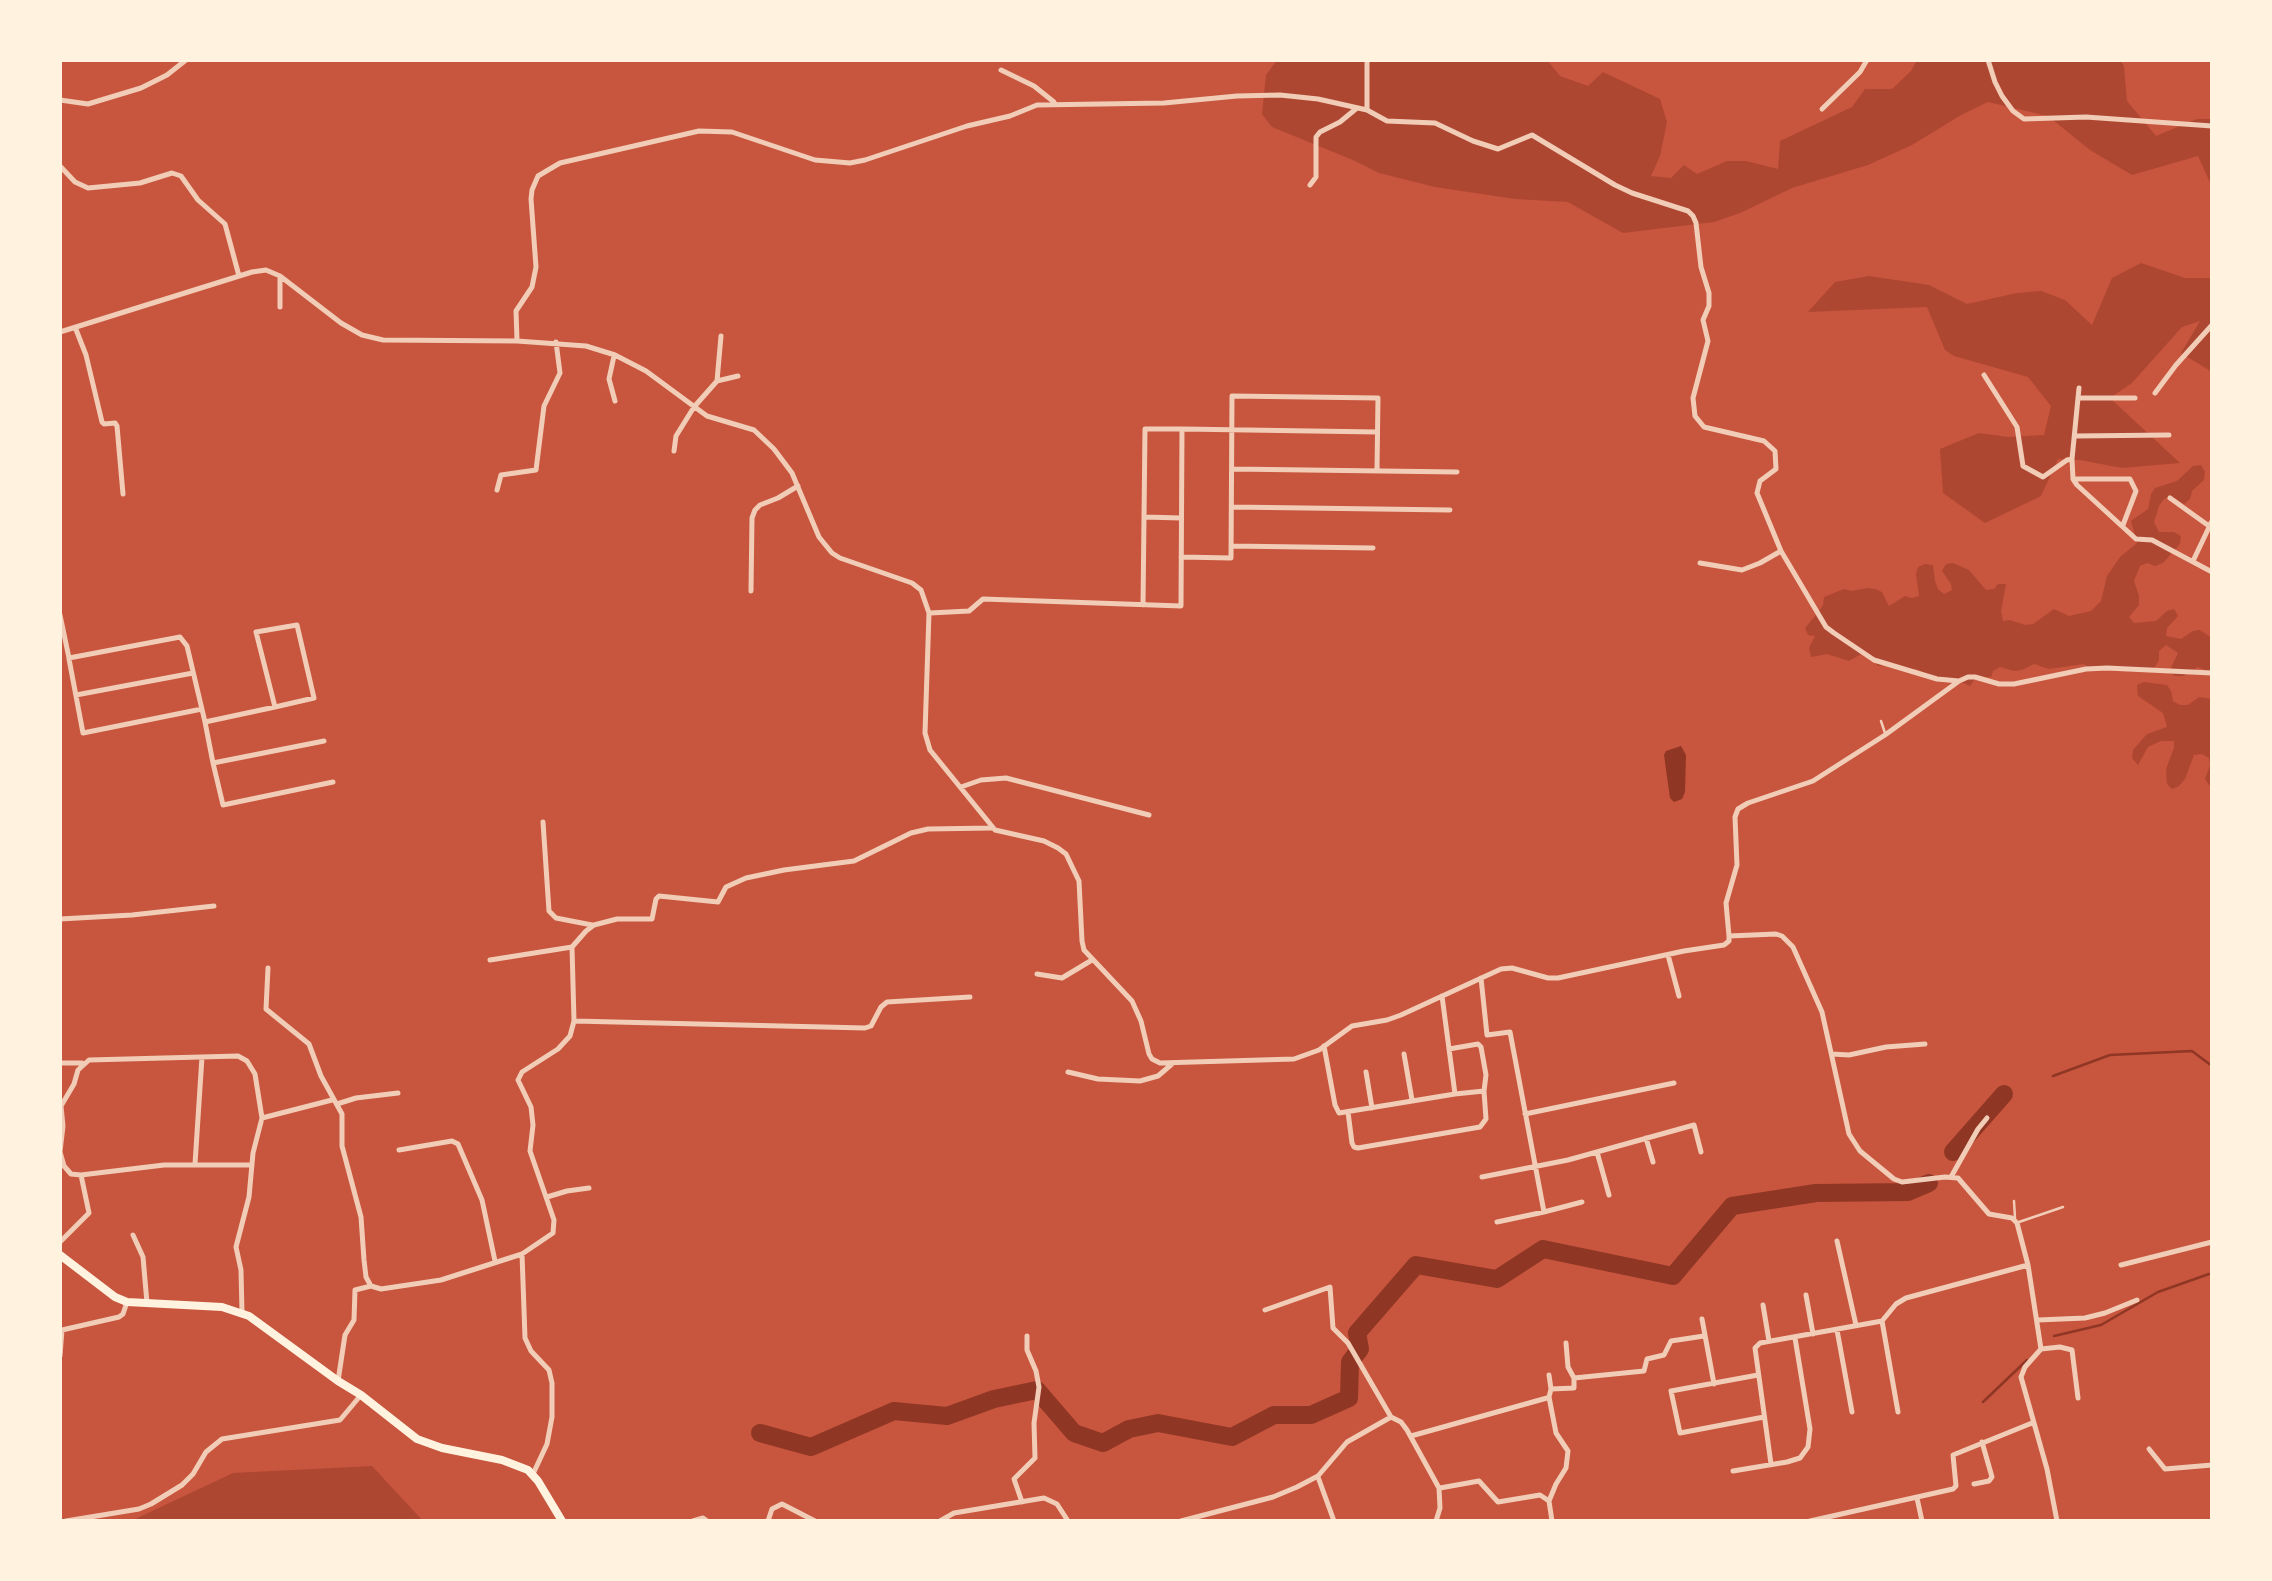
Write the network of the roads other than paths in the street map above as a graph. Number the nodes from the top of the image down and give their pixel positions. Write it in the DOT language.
graph roads {
  1 [pos="186,60"];
  2 [pos="1367,60"];
  3 [pos="1867,60"];
  4 [pos="1988,60"];
  5 [pos="1002,70"];
  6 [pos="60,100"];
  7 [pos="1057,104"];
  8 [pos="1357,108"];
  9 [pos="1822,109"];
  10 [pos="1367,110"];
  11 [pos="2212,126"];
  12 [pos="60,166"];
  13 [pos="1310,185"];
  14 [pos="239,276"];
  15 [pos="280,276"];
  16 [pos="280,307"];
  17 [pos="2212,326"];
  18 [pos="75,327"];
  19 [pos="60,332"];
  20 [pos="721,336"];
  21 [pos="517,341"];
  22 [pos="556,342"];
  23 [pos="615,354"];
  24 [pos="1984,375"];
  25 [pos="738,376"];
  26 [pos="718,381"];
  27 [pos="2078,388"];
  28 [pos="2155,393"];
  29 [pos="2078,398"];
  30 [pos="2135,398"];
  31 [pos="615,401"];
  32 [pos="694,407"];
  33 [pos="1182,429"];
  34 [pos="1232,430"];
  35 [pos="1378,432"];
  36 [pos="2075,436"];
  37 [pos="2169,436"];
  38 [pos="674,451"];
  39 [pos="2072,459"];
  40 [pos="1232,468"];
  41 [pos="1377,470"];
  42 [pos="1457,472"];
  43 [pos="2073,479"];
  44 [pos="798,486"];
  45 [pos="497,490"];
  46 [pos="124,494"];
  47 [pos="2170,498"];
  48 [pos="1232,507"];
  49 [pos="1450,510"];
  50 [pos="1144,517"];
  51 [pos="1181,518"];
  52 [pos="2211,522"];
  53 [pos="2122,527"];
  54 [pos="1231,546"];
  55 [pos="1374,548"];
  56 [pos="1781,550"];
  57 [pos="1181,557"];
  58 [pos="2193,561"];
  59 [pos="1700,562"];
  60 [pos="2212,572"];
  61 [pos="751,591"];
  62 [pos="1143,605"];
  63 [pos="929,612"];
  64 [pos="60,615"];
  65 [pos="69,658"];
  66 [pos="193,673"];
  67 [pos="2212,673"];
  68 [pos="1959,681"];
  69 [pos="76,695"];
  70 [pos="274,707"];
  71 [pos="202,710"];
  72 [pos="1881,721"];
  73 [pos="205,722"];
  74 [pos="1885,735"];
  75 [pos="324,741"];
  76 [pos="213,763"];
  77 [pos="333,782"];
  78 [pos="962,787"];
  79 [pos="1149,815"];
  80 [pos="543,822"];
  81 [pos="992,828"];
  82 [pos="214,906"];
  83 [pos="60,919"];
  84 [pos="594,925"];
  85 [pos="1729,936"];
  86 [pos="572,947"];
  87 [pos="1668,954"];
  88 [pos="490,960"];
  89 [pos="1092,960"];
  90 [pos="268,968"];
  91 [pos="1037,974"];
  92 [pos="1481,978"];
  93 [pos="1442,996"];
  94 [pos="1679,996"];
  95 [pos="970,997"];
  96 [pos="574,1021"];
  97 [pos="1925,1044"];
  98 [pos="1324,1046"];
  99 [pos="1448,1049"];
  100 [pos="1404,1054"];
  101 [pos="1832,1054"];
  102 [pos="202,1056"];
  103 [pos="84,1062"];
  104 [pos="60,1063"];
  105 [pos="1172,1064"];
  106 [pos="1068,1072"];
  107 [pos="1366,1072"];
  108 [pos="1674,1084"];
  109 [pos="1484,1091"];
  110 [pos="398,1093"];
  111 [pos="1455,1094"];
  112 [pos="335,1102"];
  113 [pos="1413,1102"];
  114 [pos="1372,1108"];
  115 [pos="1348,1112"];
  116 [pos="1524,1114"];
  117 [pos="262,1118"];
  118 [pos="1987,1118"];
  119 [pos="1646,1138"];
  120 [pos="399,1150"];
  121 [pos="1597,1152"];
  122 [pos="1701,1152"];
  123 [pos="1653,1162"];
  124 [pos="196,1164"];
  125 [pos="252,1164"];
  126 [pos="1534,1167"];
  127 [pos="64,1171"];
  128 [pos="81,1175"];
  129 [pos="1951,1177"];
  130 [pos="1482,1178"];
  131 [pos="589,1188"];
  132 [pos="1609,1195"];
  133 [pos="547,1197"];
  134 [pos="2014,1201"];
  135 [pos="1582,1202"];
  136 [pos="2063,1207"];
  137 [pos="1544,1212"];
  138 [pos="2016,1221"];
  139 [pos="1497,1222"];
  140 [pos="133,1234"];
  141 [pos="1837,1240"];
  142 [pos="60,1242"];
  143 [pos="2212,1242"];
  144 [pos="522,1254"];
  145 [pos="60,1255"];
  146 [pos="495,1261"];
  147 [pos="2028,1265"];
  148 [pos="2121,1265"];
  149 [pos="371,1286"];
  150 [pos="1806,1295"];
  151 [pos="2136,1300"];
  152 [pos="127,1302"];
  153 [pos="146,1303"];
  154 [pos="1764,1304"];
  155 [pos="1265,1310"];
  156 [pos="242,1312"];
  157 [pos="1702,1319"];
  158 [pos="2038,1320"];
  159 [pos="1882,1322"];
  160 [pos="1856,1327"];
  161 [pos="1837,1330"];
  162 [pos="1813,1334"];
  163 [pos="1026,1336"];
  164 [pos="1704,1336"];
  165 [pos="1795,1338"];
  166 [pos="1770,1342"];
  167 [pos="1566,1343"];
  168 [pos="2041,1349"];
  169 [pos="60,1356"];
  170 [pos="1549,1375"];
  171 [pos="1758,1376"];
  172 [pos="1574,1378"];
  173 [pos="338,1381"];
  174 [pos="1714,1384"];
  175 [pos="1551,1389"];
  176 [pos="361,1395"];
  177 [pos="1549,1398"];
  178 [pos="2078,1398"];
  179 [pos="1852,1412"];
  180 [pos="1898,1412"];
  181 [pos="1391,1417"];
  182 [pos="1764,1418"];
  183 [pos="2033,1422"];
  184 [pos="1410,1436"];
  185 [pos="1982,1442"];
  186 [pos="2148,1449"];
  187 [pos="1772,1464"];
  188 [pos="2212,1465"];
  189 [pos="1733,1471"];
  190 [pos="533,1474"];
  191 [pos="1318,1476"];
  192 [pos="1974,1484"];
  193 [pos="1439,1488"];
  194 [pos="1917,1498"];
  195 [pos="1548,1501"];
  196 [pos="1022,1502"];
  197 [pos="66,1521"];
  198 [pos="562,1521"];
  199 [pos="693,1521"];
  200 [pos="706,1521"];
  201 [pos="768,1521"];
  202 [pos="815,1521"];
  203 [pos="940,1521"];
  204 [pos="1068,1521"];
  205 [pos="1181,1521"];
  206 [pos="1334,1521"];
  207 [pos="1436,1521"];
  208 [pos="1552,1521"];
  209 [pos="1810,1521"];
  210 [pos="1922,1521"];
  211 [pos="2056,1521"];
  1 -- 6 [label="street"];
  2 -- 10 [label="street"];
  3 -- 9 [label="street"];
  4 -- 11 [label="street"];
  5 -- 7 [label="street"];
  7 -- 8 [label="street"];
  7 -- 21 [label="street"];
  8 -- 10 [label="street"];
  8 -- 13 [label="street"];
  10 -- 56 [label="street"];
  12 -- 14 [label="street"];
  14 -- 15 [label="street"];
  14 -- 18 [label="street"];
  15 -- 16 [label="street"];
  15 -- 21 [label="street"];
  17 -- 28 [label="street"];
  18 -- 19 [label="street"];
  18 -- 46 [label="street"];
  20 -- 26 [label="street"];
  21 -- 22 [label="street"];
  22 -- 23 [label="street"];
  22 -- 45 [label="street"];
  23 -- 31 [label="street"];
  23 -- 32 [label="street"];
  24 -- 39 [label="street"];
  25 -- 26 [label="street"];
  26 -- 32 [label="street"];
  27 -- 29 [label="street"];
  29 -- 30 [label="street"];
  29 -- 36 [label="street"];
  32 -- 38 [label="street"];
  32 -- 44 [label="street"];
  33 -- 34 [label="street"];
  33 -- 50 [label="street"];
  33 -- 51 [label="street"];
  34 -- 35 [label="street"];
  34 -- 35 [label="street"];
  34 -- 40 [label="street"];
  35 -- 41 [label="street"];
  36 -- 37 [label="street"];
  36 -- 39 [label="street"];
  39 -- 43 [label="street"];
  40 -- 41 [label="street"];
  40 -- 48 [label="street"];
  41 -- 42 [label="street"];
  43 -- 53 [label="street"];
  43 -- 53 [label="street"];
  44 -- 61 [label="street"];
  44 -- 63 [label="street"];
  47 -- 52 [label="street"];
  48 -- 49 [label="street"];
  48 -- 54 [label="street"];
  50 -- 51 [label="street"];
  50 -- 62 [label="street"];
  51 -- 57 [label="street"];
  52 -- 58 [label="street"];
  53 -- 58 [label="street"];
  54 -- 55 [label="street"];
  54 -- 57 [label="street"];
  56 -- 59 [label="street"];
  56 -- 68 [label="street"];
  57 -- 62 [label="street"];
  58 -- 60 [label="street"];
  62 -- 63 [label="street"];
  63 -- 78 [label="street"];
  64 -- 65 [label="street"];
  65 -- 66 [label="street"];
  65 -- 69 [label="street"];
  66 -- 69 [label="street"];
  66 -- 71 [label="street"];
  67 -- 68 [label="street"];
  68 -- 74 [label="street"];
  69 -- 71 [label="street"];
  70 -- 70 [label="street"];
  70 -- 73 [label="street"];
  71 -- 73 [label="street"];
  72 -- 74 [label="lane"];
  73 -- 76 [label="street"];
  74 -- 85 [label="street"];
  75 -- 76 [label="street"];
  76 -- 77 [label="street"];
  78 -- 79 [label="street"];
  78 -- 81 [label="street"];
  80 -- 84 [label="street"];
  81 -- 84 [label="street"];
  81 -- 89 [label="street"];
  82 -- 83 [label="street"];
  84 -- 86 [label="street"];
  85 -- 87 [label="street"];
  85 -- 101 [label="street"];
  86 -- 88 [label="street"];
  86 -- 96 [label="street"];
  87 -- 92 [label="street"];
  87 -- 94 [label="street"];
  89 -- 91 [label="street"];
  89 -- 105 [label="street"];
  90 -- 112 [label="street"];
  92 -- 93 [label="street"];
  92 -- 116 [label="street"];
  93 -- 98 [label="street"];
  93 -- 99 [label="street"];
  95 -- 96 [label="street"];
  96 -- 133 [label="street"];
  97 -- 101 [label="street"];
  98 -- 105 [label="street"];
  98 -- 115 [label="street"];
  99 -- 109 [label="street"];
  99 -- 111 [label="street"];
  100 -- 113 [label="street"];
  101 -- 129 [label="street"];
  102 -- 103 [label="street"];
  102 -- 117 [label="street"];
  102 -- 124 [label="street"];
  103 -- 104 [label="street"];
  103 -- 127 [label="street"];
  105 -- 106 [label="street"];
  107 -- 114 [label="street"];
  108 -- 116 [label="street"];
  109 -- 111 [label="street"];
  109 -- 115 [label="street"];
  110 -- 112 [label="street"];
  111 -- 113 [label="street"];
  112 -- 117 [label="street"];
  112 -- 149 [label="street"];
  113 -- 114 [label="street"];
  114 -- 115 [label="street"];
  116 -- 126 [label="street"];
  117 -- 125 [label="street"];
  118 -- 129 [label="street"];
  119 -- 121 [label="street"];
  119 -- 122 [label="street"];
  119 -- 123 [label="street"];
  120 -- 146 [label="street"];
  121 -- 126 [label="street"];
  121 -- 132 [label="street"];
  124 -- 125 [label="street"];
  124 -- 128 [label="street"];
  125 -- 156 [label="street"];
  126 -- 130 [label="street"];
  126 -- 137 [label="street"];
  127 -- 128 [label="street"];
  128 -- 142 [label="street"];
  129 -- 138 [label="street"];
  131 -- 133 [label="street"];
  133 -- 144 [label="street"];
  134 -- 138 [label="lane"];
  135 -- 137 [label="street"];
  136 -- 138 [label="lane"];
  137 -- 139 [label="street"];
  138 -- 147 [label="street"];
  140 -- 153 [label="street"];
  141 -- 160 [label="street"];
  143 -- 148 [label="street"];
  144 -- 146 [label="street"];
  144 -- 190 [label="street"];
  145 -- 152 [label="main road"];
  146 -- 149 [label="street"];
  147 -- 158 [label="street"];
  147 -- 159 [label="street"];
  149 -- 173 [label="street"];
  150 -- 162 [label="street"];
  151 -- 158 [label="street"];
  152 -- 153 [label="main road"];
  152 -- 169 [label="street"];
  153 -- 156 [label="main road"];
  154 -- 166 [label="street"];
  155 -- 181 [label="street"];
  156 -- 173 [label="main road"];
  157 -- 164 [label="street"];
  158 -- 168 [label="street"];
  159 -- 160 [label="street"];
  159 -- 180 [label="street"];
  160 -- 161 [label="street"];
  161 -- 162 [label="street"];
  161 -- 179 [label="street"];
  162 -- 165 [label="street"];
  163 -- 196 [label="street"];
  164 -- 172 [label="street"];
  164 -- 174 [label="street"];
  165 -- 166 [label="street"];
  165 -- 187 [label="street"];
  166 -- 171 [label="street"];
  167 -- 172 [label="street"];
  168 -- 178 [label="street"];
  168 -- 183 [label="street"];
  170 -- 175 [label="street"];
  171 -- 174 [label="street"];
  171 -- 182 [label="street"];
  172 -- 175 [label="street"];
  173 -- 176 [label="main road"];
  174 -- 182 [label="street"];
  175 -- 177 [label="street"];
  176 -- 190 [label="main road"];
  176 -- 197 [label="street"];
  177 -- 184 [label="street"];
  177 -- 195 [label="street"];
  181 -- 184 [label="street"];
  181 -- 191 [label="street"];
  182 -- 187 [label="street"];
  183 -- 185 [label="street"];
  183 -- 211 [label="street"];
  184 -- 193 [label="street"];
  185 -- 192 [label="street"];
  185 -- 194 [label="street"];
  186 -- 188 [label="street"];
  187 -- 189 [label="street"];
  190 -- 198 [label="main road"];
  191 -- 205 [label="street"];
  191 -- 206 [label="street"];
  193 -- 195 [label="street"];
  193 -- 207 [label="street"];
  194 -- 209 [label="street"];
  194 -- 210 [label="street"];
  195 -- 208 [label="street"];
  196 -- 203 [label="street"];
  196 -- 204 [label="street"];
  199 -- 200 [label="street"];
  201 -- 202 [label="street"];
}
